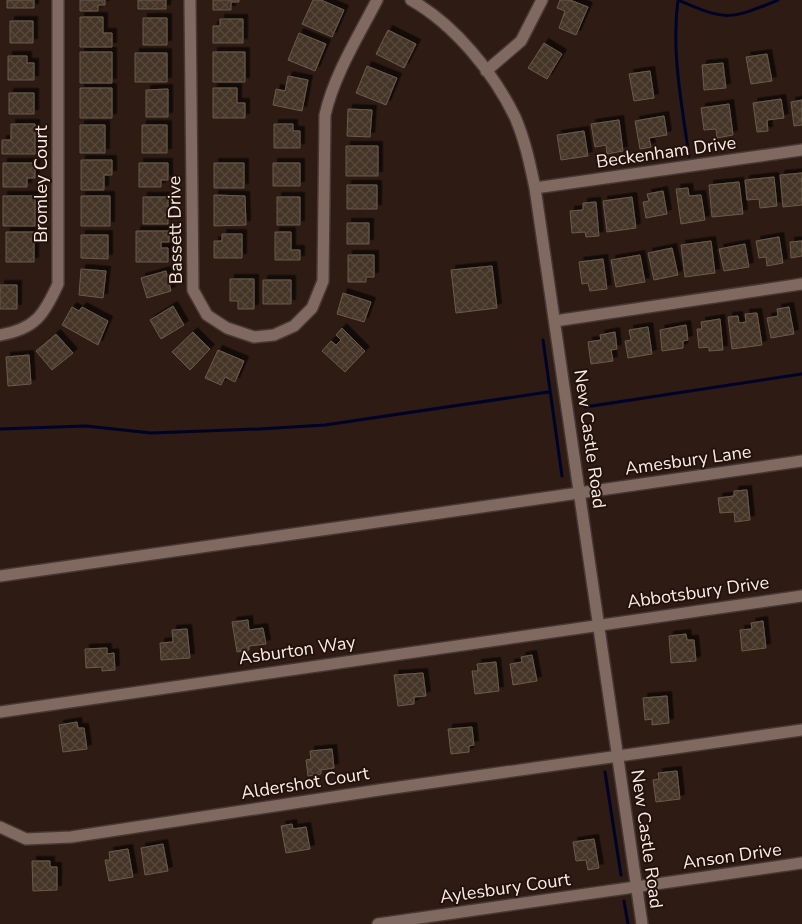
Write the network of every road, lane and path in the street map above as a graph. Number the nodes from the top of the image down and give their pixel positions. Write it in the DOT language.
graph roads {
  1 [pos="58,0"];
  2 [pos="190,0"];
  3 [pos="377,0"];
  4 [pos="411,0"];
  5 [pos="542,0"];
  6 [pos="486,71"];
  7 [pos="802,150"];
  8 [pos="535,188"];
  9 [pos="802,284"];
  10 [pos="555,321"];
  11 [pos="0,335"];
  12 [pos="802,461"];
  13 [pos="580,493"];
  14 [pos="0,576"];
  15 [pos="802,596"];
  16 [pos="599,624"];
  17 [pos="0,712"];
  18 [pos="802,730"];
  19 [pos="618,756"];
  20 [pos="0,827"];
  21 [pos="802,863"];
  22 [pos="636,887"];
  23 [pos="378,924"];
  24 [pos="642,924"];
  1 -- 11 [label="street, Bromley Court"];
  2 -- 3 [label="street, Bassett Drive"];
  4 -- 6 [label="street, New Castle Road"];
  5 -- 6 [label="street"];
  6 -- 8 [label="street, New Castle Road"];
  7 -- 8 [label="street, Beckenham Drive"];
  8 -- 10 [label="street, New Castle Road"];
  9 -- 10 [label="street"];
  10 -- 13 [label="street, New Castle Road"];
  12 -- 13 [label="street, Amesbury Lane"];
  13 -- 14 [label="street"];
  13 -- 16 [label="street, New Castle Road"];
  15 -- 16 [label="street, Abbotsbury Drive"];
  16 -- 17 [label="street, Asburton Way"];
  16 -- 19 [label="street, New Castle Road"];
  18 -- 19 [label="street"];
  19 -- 20 [label="street, Aldershot Court"];
  19 -- 22 [label="street, New Castle Road"];
  21 -- 22 [label="street, Anson Drive"];
  22 -- 23 [label="street, Aylesbury Court"];
  22 -- 24 [label="street, New Castle Road"];
}
